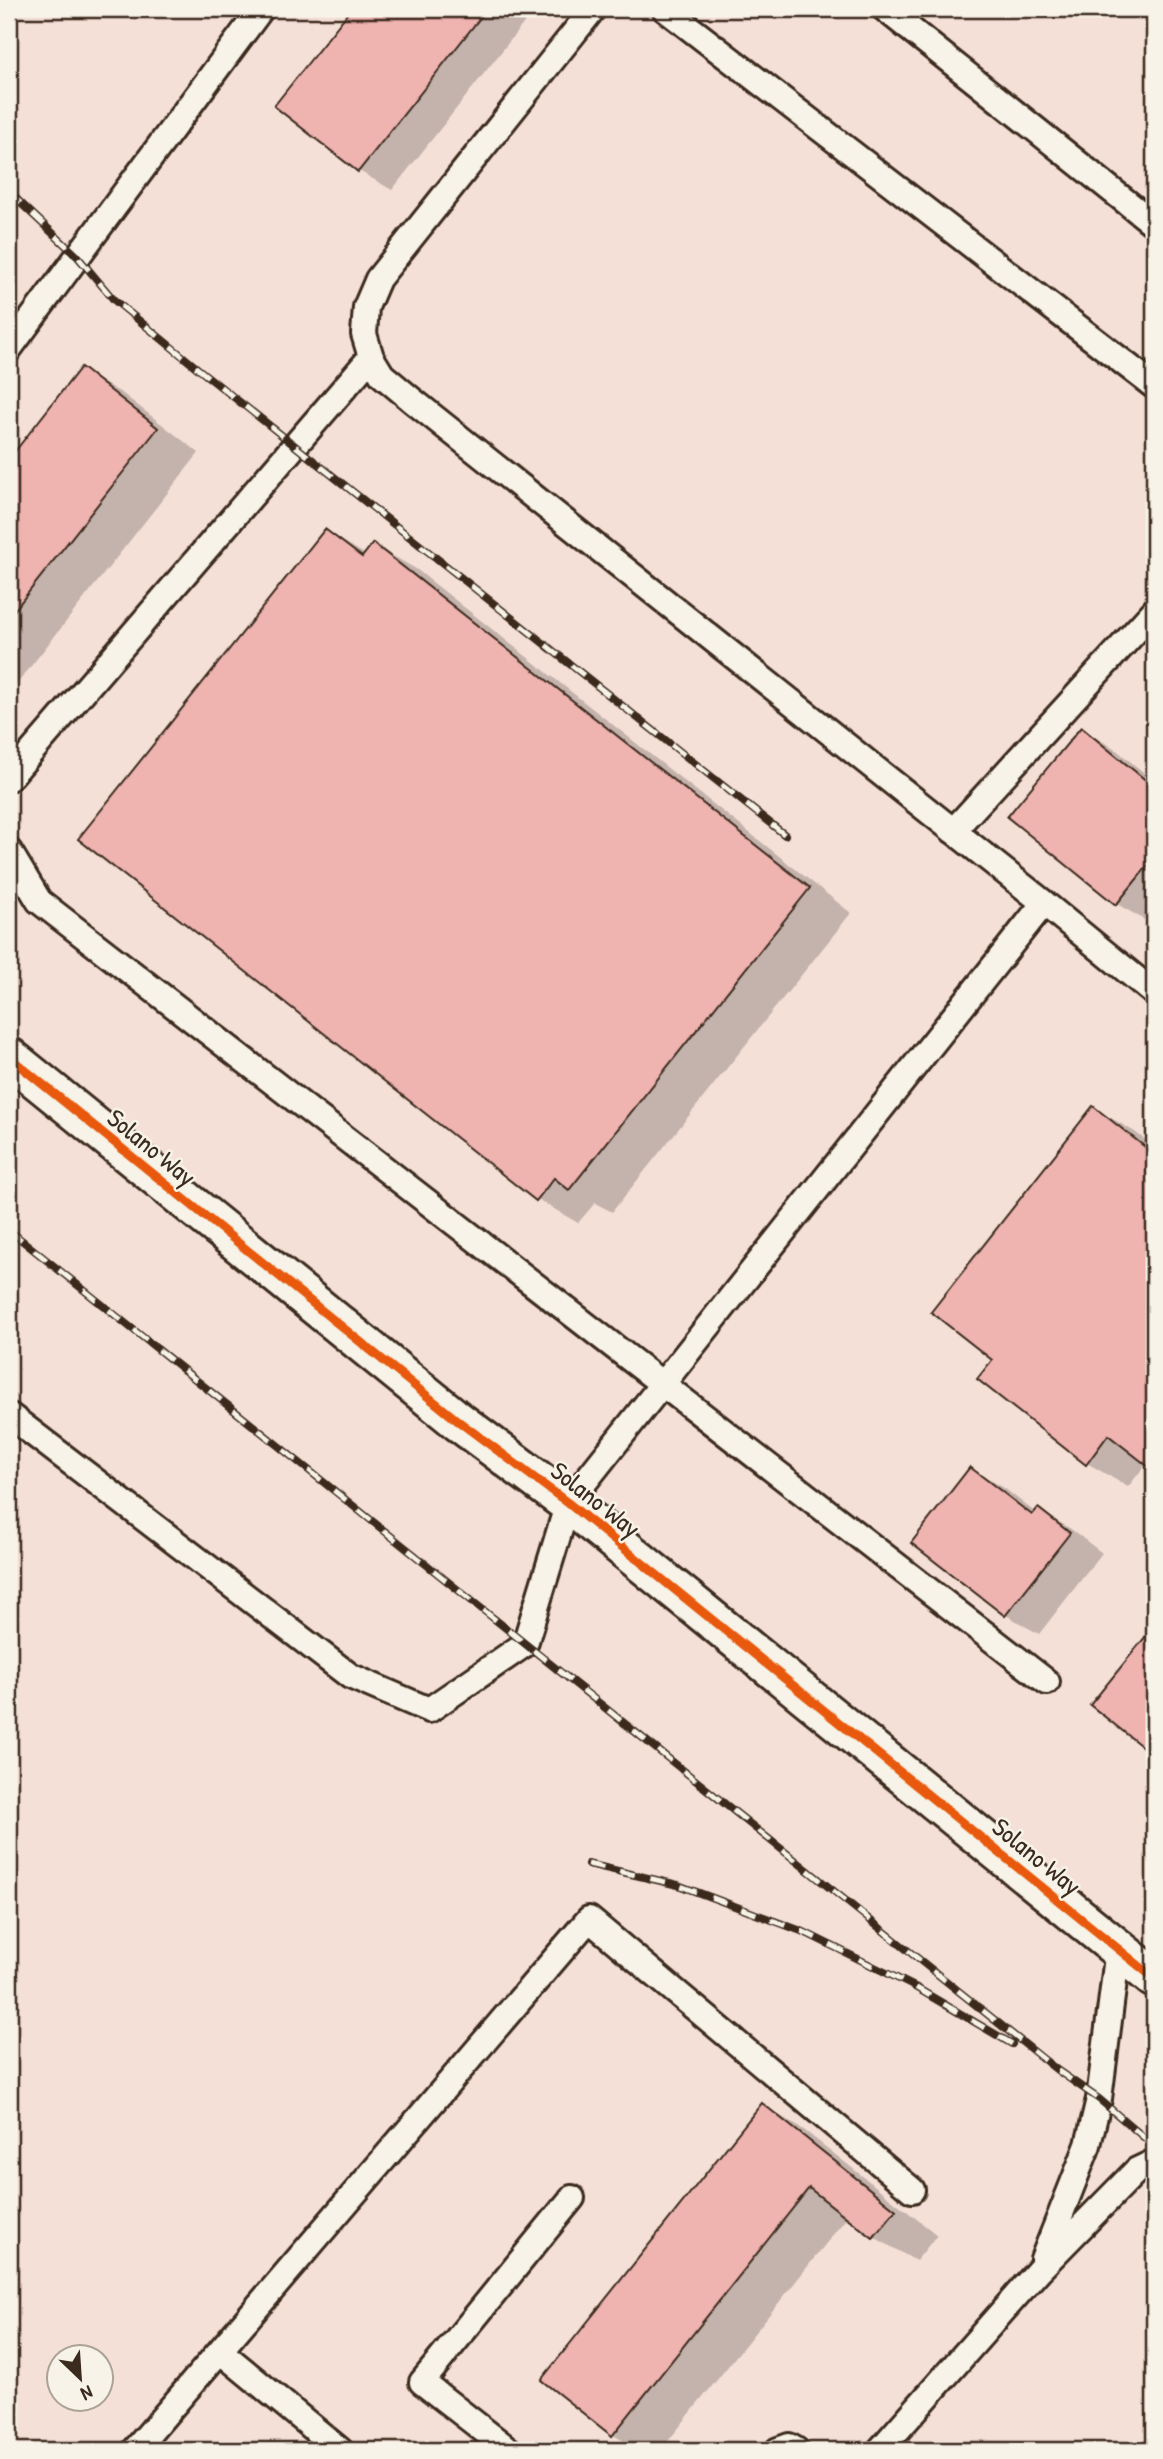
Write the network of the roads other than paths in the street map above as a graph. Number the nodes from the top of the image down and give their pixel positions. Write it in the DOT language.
graph roads {
  1 [pos="261,9"];
  2 [pos="593,9"];
  3 [pos="665,9"];
  4 [pos="885,9"];
  5 [pos="1154,224"];
  6 [pos="9,349"];
  7 [pos="371,357"];
  8 [pos="1154,386"];
  9 [pos="1153,613"];
  10 [pos="9,778"];
  11 [pos="953,831"];
  12 [pos="9,851"];
  13 [pos="1044,903"];
  14 [pos="1154,993"];
  15 [pos="9,1057"];
  16 [pos="664,1383"];
  17 [pos="9,1415"];
  18 [pos="568,1503"];
  19 [pos="1047,1682"];
  20 [pos="1118,1949"];
  21 [pos="1154,1978"];
  22 [pos="1154,2162"];
  23 [pos="912,2190"];
  24 [pos="572,2198"];
  25 [pos="1039,2270"];
  26 [pos="220,2351"];
  27 [pos="135,2450"];
  28 [pos="340,2450"];
  29 [pos="509,2450"];
  30 [pos="778,2450"];
  31 [pos="796,2450"];
  32 [pos="880,2450"];
  1 -- 6 [label="lane"];
  2 -- 7 [label="lane"];
  3 -- 8 [label="lane"];
  4 -- 5 [label="lane"];
  7 -- 10 [label="lane"];
  7 -- 11 [label="lane"];
  9 -- 11 [label="lane"];
  11 -- 13 [label="lane"];
  12 -- 16 [label="lane"];
  13 -- 14 [label="lane"];
  13 -- 16 [label="lane"];
  15 -- 18 [label="street, Solano Way"];
  16 -- 18 [label="lane"];
  16 -- 19 [label="lane"];
  17 -- 18 [label="lane"];
  18 -- 20 [label="street, Solano Way"];
  20 -- 21 [label="street, Solano Way"];
  20 -- 25 [label="lane"];
  22 -- 25 [label="lane"];
  23 -- 26 [label="lane"];
  24 -- 29 [label="lane"];
  25 -- 32 [label="lane"];
  26 -- 27 [label="lane"];
  26 -- 28 [label="lane"];
  30 -- 31 [label="lane"];
}
